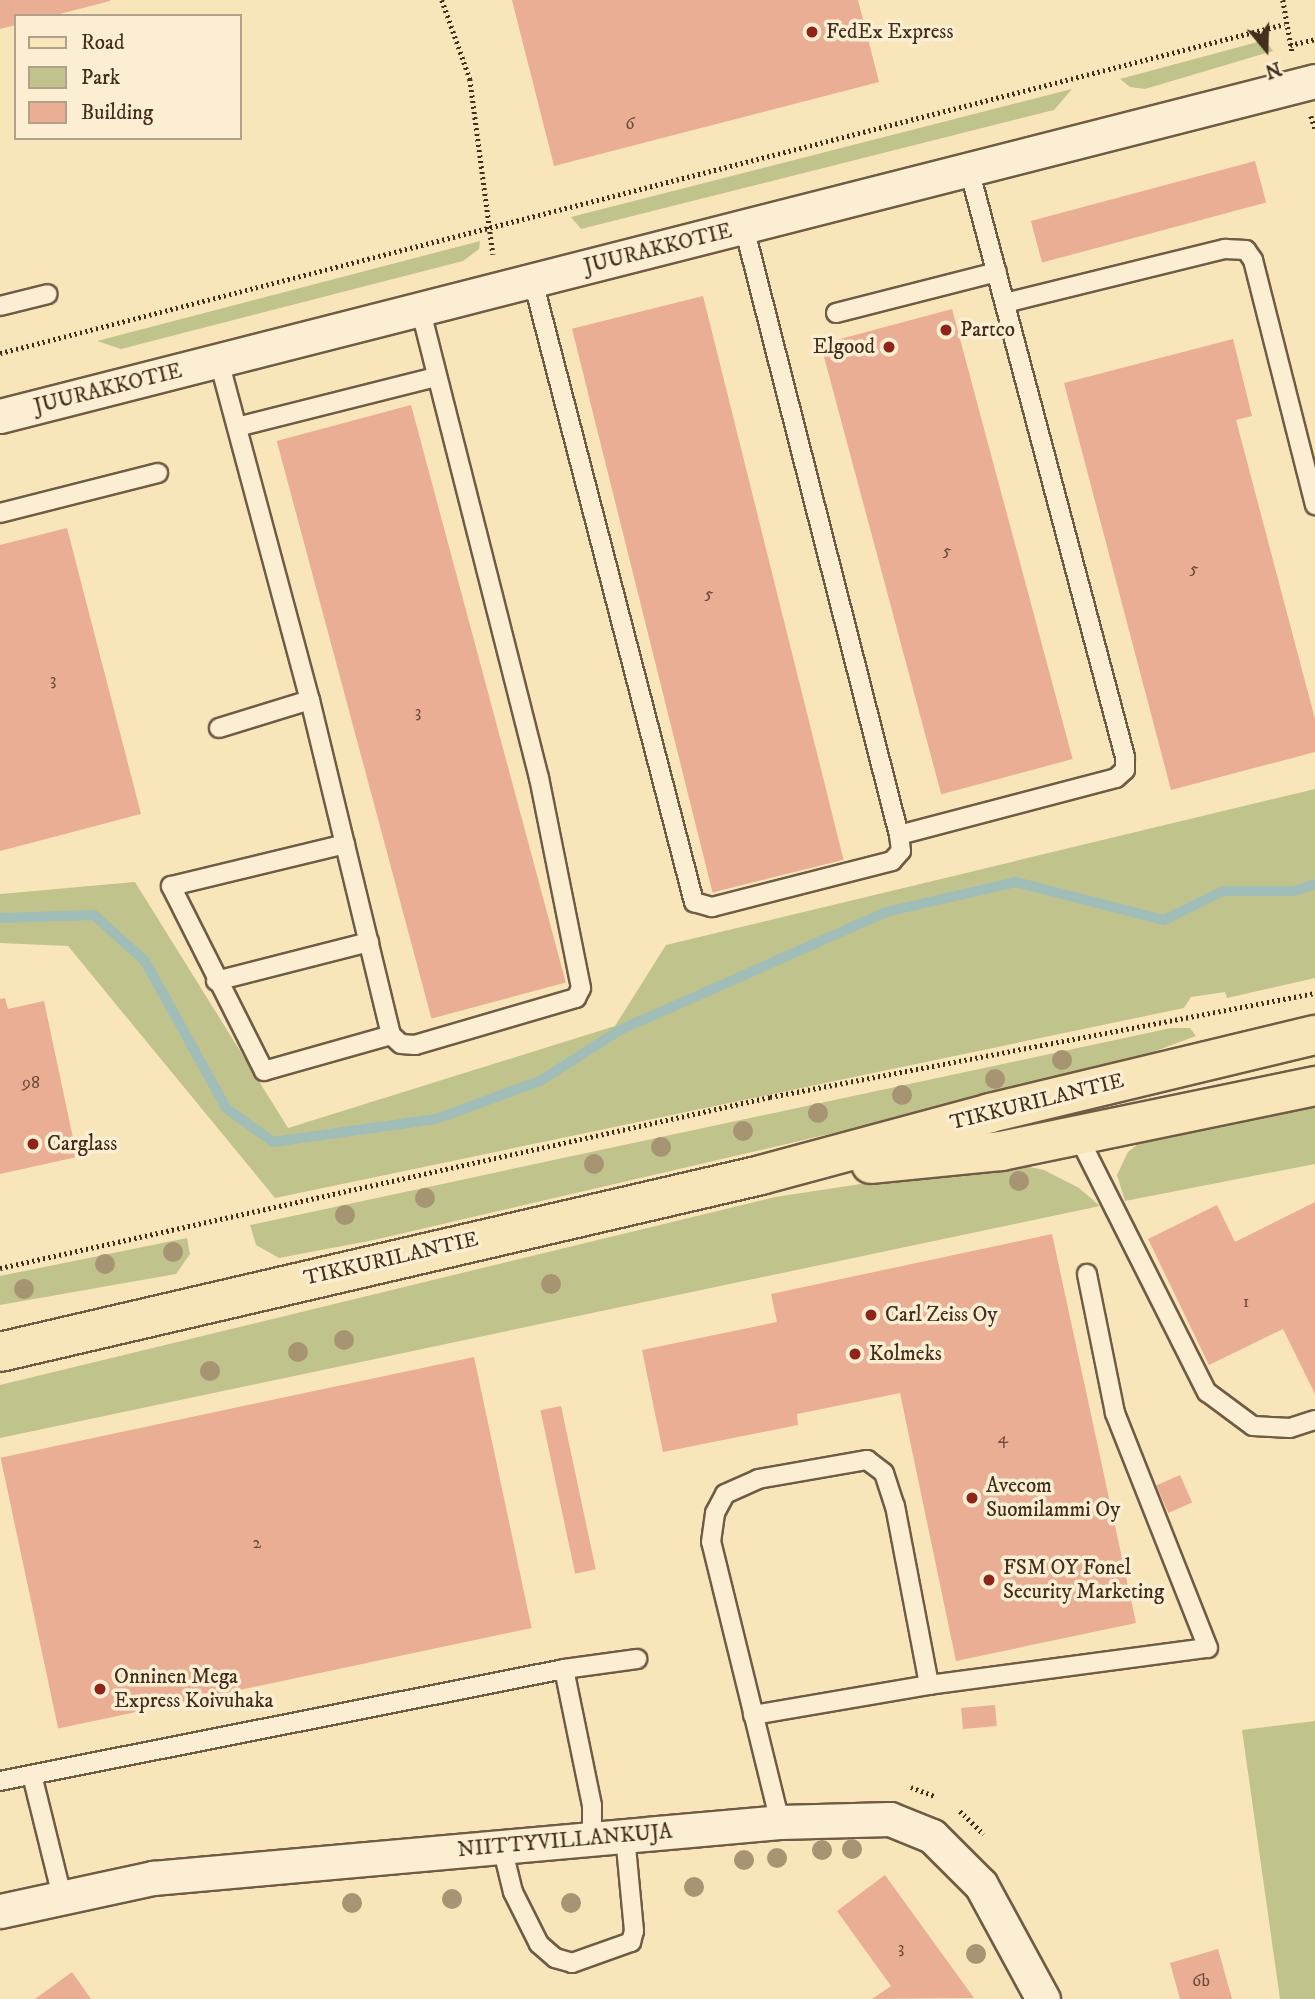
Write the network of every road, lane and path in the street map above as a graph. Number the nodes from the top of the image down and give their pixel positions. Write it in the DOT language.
graph roads {
  1 [pos="442,0"];
  2 [pos="1285,24"];
  3 [pos="1315,39"];
  4 [pos="1290,45"];
  5 [pos="1315,81"];
  6 [pos="970,169"];
  7 [pos="489,227"];
  8 [pos="744,227"];
  9 [pos="997,272"];
  10 [pos="533,281"];
  11 [pos="497,290"];
  12 [pos="48,293"];
  13 [pos="1005,303"];
  14 [pos="0,306"];
  15 [pos="420,309"];
  16 [pos="836,313"];
  17 [pos="0,353"];
  18 [pos="219,361"];
  19 [pos="436,377"];
  20 [pos="0,416"];
  21 [pos="237,427"];
  22 [pos="158,473"];
  23 [pos="1315,505"];
  24 [pos="0,513"];
  25 [pos="310,700"];
  26 [pos="219,728"];
  27 [pos="899,835"];
  28 [pos="345,844"];
  29 [pos="369,942"];
  30 [pos="216,981"];
  31 [pos="1315,993"];
  32 [pos="391,1035"];
  33 [pos="1315,1035"];
  34 [pos="1315,1086"];
  35 [pos="1078,1136"];
  36 [pos="761,1175"];
  37 [pos="0,1268"];
  38 [pos="1087,1274"];
  39 [pos="7,1346"];
  40 [pos="1315,1420"];
  41 [pos="637,1659"];
  42 [pos="564,1669"];
  43 [pos="929,1685"];
  44 [pos="753,1715"];
  45 [pos="32,1774"];
  46 [pos="0,1781"];
  47 [pos="780,1822"];
  48 [pos="625,1836"];
  49 [pos="592,1839"];
  50 [pos="502,1847"];
  51 [pos="62,1896"];
  52 [pos="0,1911"];
  53 [pos="1043,1999"];
  1 -- 7 [label="path"];
  2 -- 7 [label="path"];
  3 -- 4 [label="path"];
  5 -- 6 [label="street, JUURAKKOTIE"];
  6 -- 8 [label="street, JUURAKKOTIE"];
  6 -- 9 [label="lane"];
  7 -- 11 [label="path"];
  7 -- 17 [label="path"];
  8 -- 10 [label="street, JUURAKKOTIE"];
  8 -- 27 [label="lane"];
  9 -- 13 [label="lane"];
  9 -- 16 [label="lane"];
  10 -- 11 [label="street, JUURAKKOTIE"];
  10 -- 27 [label="lane"];
  11 -- 15 [label="street, JUURAKKOTIE"];
  12 -- 14 [label="lane"];
  13 -- 23 [label="lane"];
  13 -- 27 [label="lane"];
  15 -- 18 [label="street, JUURAKKOTIE"];
  15 -- 19 [label="lane"];
  18 -- 20 [label="street, JUURAKKOTIE"];
  18 -- 21 [label="lane"];
  19 -- 21 [label="lane"];
  19 -- 32 [label="lane"];
  21 -- 25 [label="lane"];
  22 -- 24 [label="lane"];
  25 -- 26 [label="lane"];
  25 -- 28 [label="lane"];
  28 -- 29 [label="lane"];
  28 -- 30 [label="lane"];
  29 -- 30 [label="lane"];
  29 -- 32 [label="lane"];
  30 -- 32 [label="lane"];
  31 -- 37 [label="path"];
  33 -- 36 [label="main road, TIKKURILANTIE"];
  34 -- 35 [label="main road, TIKKURILANTIE"];
  35 -- 36 [label="main road, TIKKURILANTIE"];
  35 -- 40 [label="lane"];
  36 -- 39 [label="main road, TIKKURILANTIE"];
  38 -- 43 [label="lane"];
  41 -- 42 [label="lane"];
  42 -- 45 [label="lane"];
  42 -- 49 [label="lane"];
  43 -- 44 [label="lane"];
  43 -- 44 [label="lane"];
  44 -- 47 [label="lane"];
  45 -- 46 [label="lane"];
  45 -- 51 [label="lane"];
  47 -- 48 [label="street, NIITTYVILLANKUJA"];
  47 -- 53 [label="street, NIITTYVILLANKUJA"];
  48 -- 49 [label="street, NIITTYVILLANKUJA"];
  48 -- 50 [label="lane"];
  49 -- 50 [label="street, NIITTYVILLANKUJA"];
  50 -- 51 [label="street, NIITTYVILLANKUJA"];
  51 -- 52 [label="street, NIITTYVILLANKUJA"];
}
